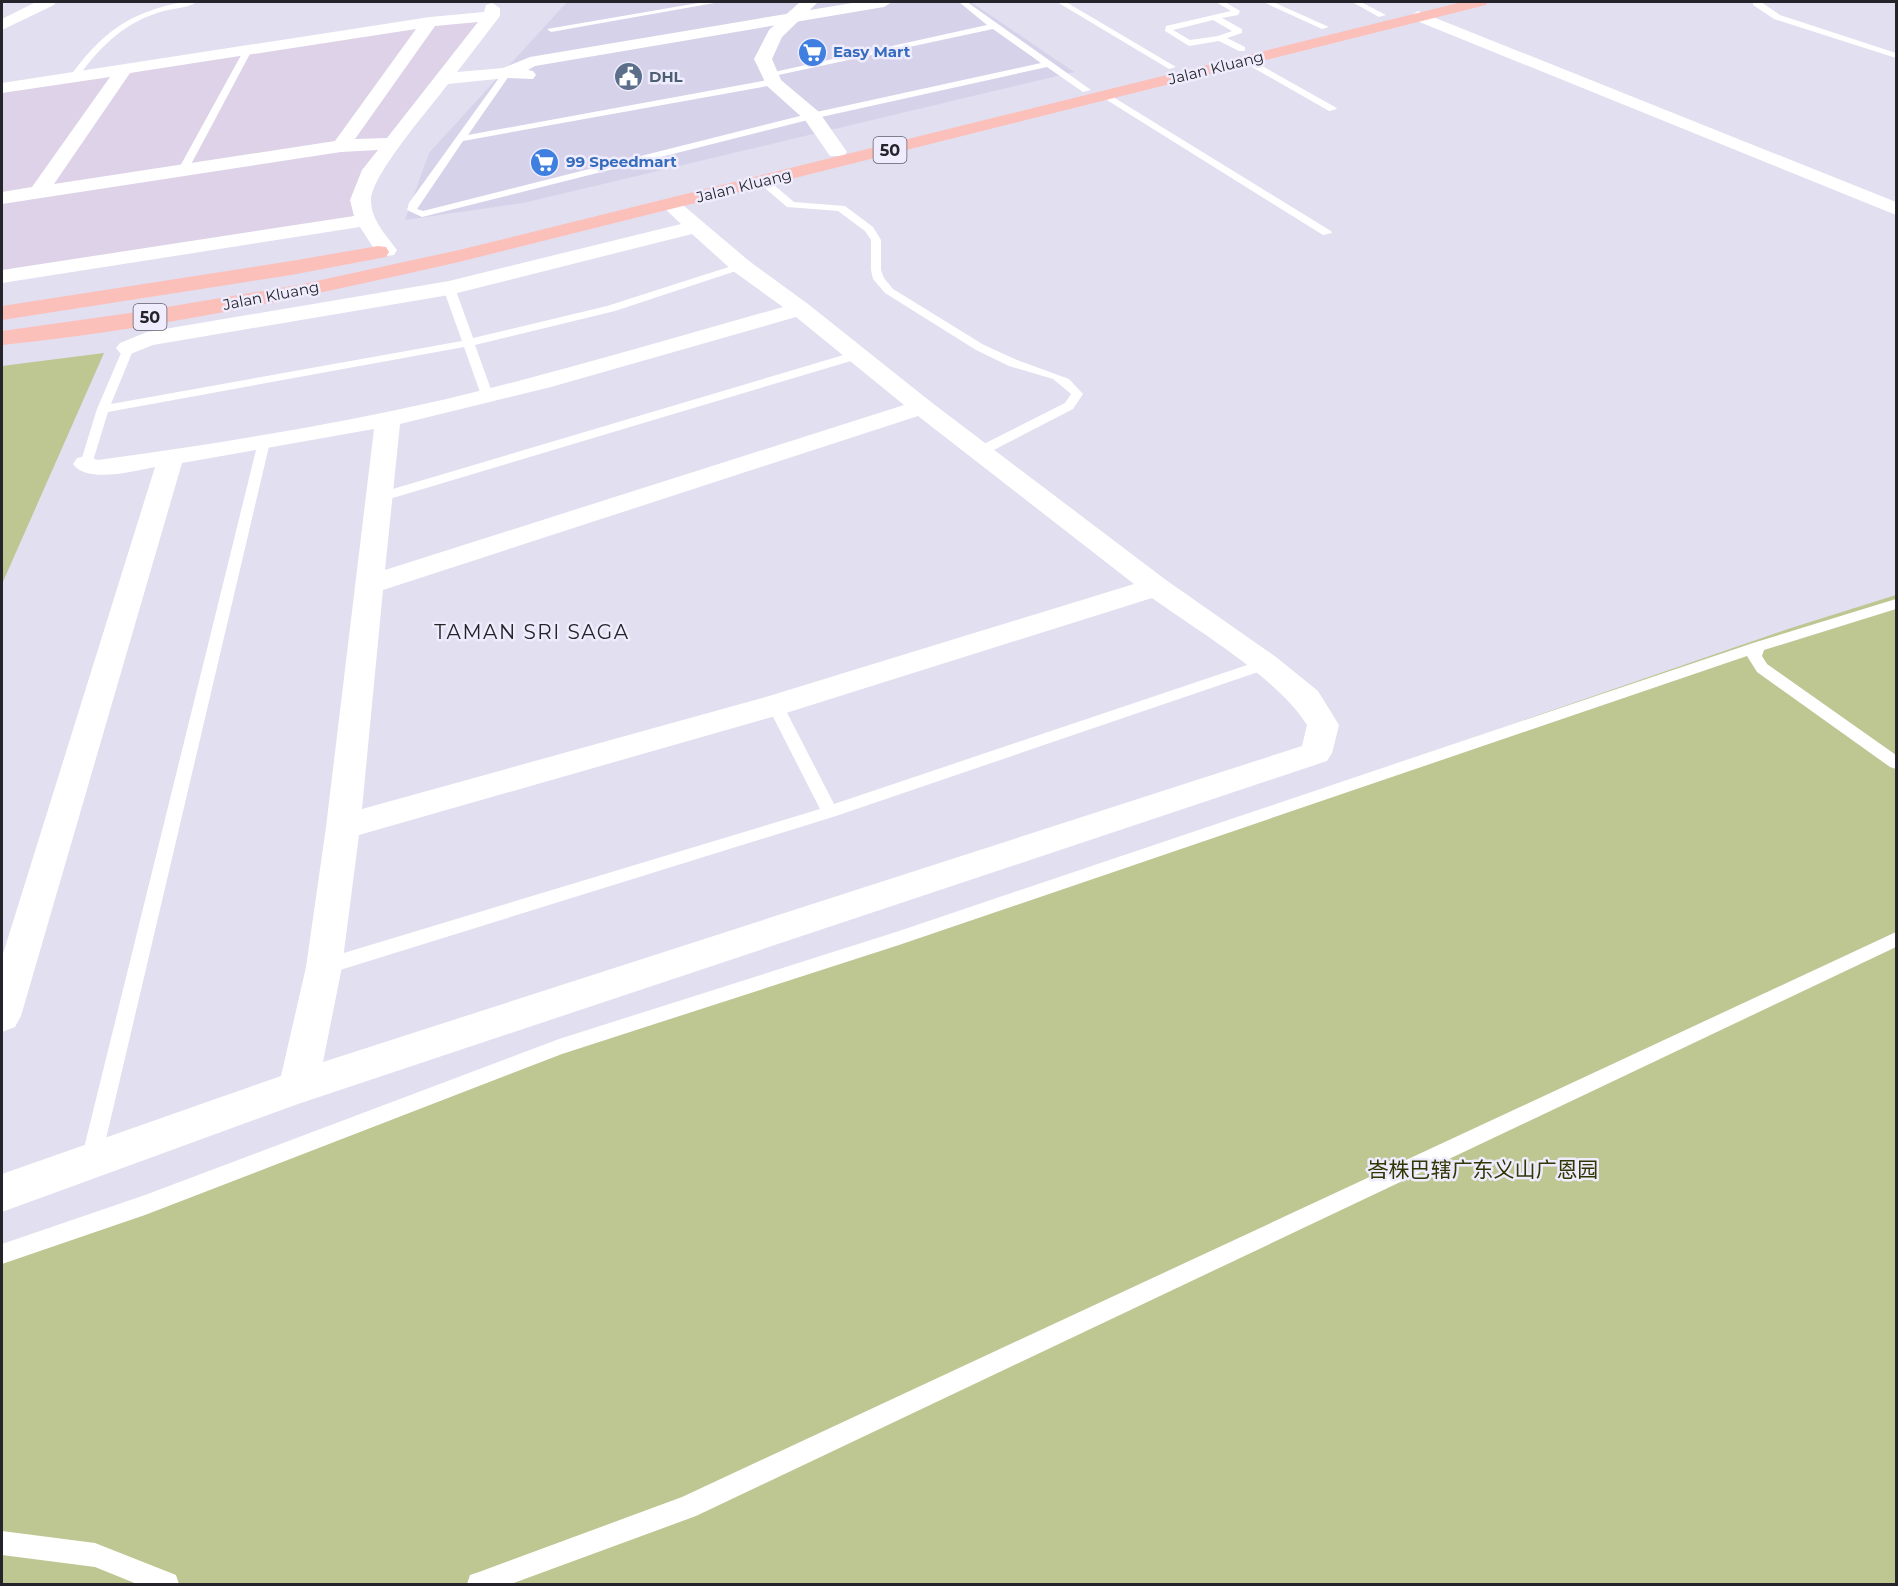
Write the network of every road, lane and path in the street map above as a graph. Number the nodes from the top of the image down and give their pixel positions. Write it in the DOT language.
graph roads {
  1 [pos="48,2"];
  2 [pos="193,2"];
  3 [pos="716,2"];
  4 [pos="810,2"];
  5 [pos="884,2"];
  6 [pos="963,2"];
  7 [pos="1061,2"];
  8 [pos="1220,2"];
  9 [pos="1267,2"];
  10 [pos="1356,2"];
  11 [pos="1436,2"];
  12 [pos="1480,2"];
  13 [pos="1757,2"];
  14 [pos="1382,15"];
  15 [pos="1418,16"];
  16 [pos="1215,18"];
  17 [pos="430,22"];
  18 [pos="2,25"];
  19 [pos="782,25"];
  20 [pos="994,26"];
  21 [pos="1325,27"];
  22 [pos="551,28"];
  23 [pos="1220,38"];
  24 [pos="248,50"];
  25 [pos="1245,55"];
  26 [pos="1896,56"];
  27 [pos="1047,64"];
  28 [pos="1172,67"];
  29 [pos="124,70"];
  30 [pos="507,73"];
  31 [pos="72,78"];
  32 [pos="771,78"];
  33 [pos="442,79"];
  34 [pos="2,88"];
  35 [pos="1086,90"];
  36 [pos="1105,95"];
  37 [pos="1332,110"];
  38 [pos="812,116"];
  39 [pos="461,139"];
  40 [pos="392,143"];
  41 [pos="341,146"];
  42 [pos="837,152"];
  43 [pos="183,170"];
  44 [pos="763,181"];
  45 [pos="38,193"];
  46 [pos="2,198"];
  47 [pos="670,204"];
  48 [pos="1896,209"];
  49 [pos="365,220"];
  50 [pos="502,226"];
  51 [pos="696,226"];
  52 [pos="1328,233"];
  53 [pos="410,245"];
  54 [pos="386,250"];
  55 [pos="741,266"];
  56 [pos="291,268"];
  57 [pos="2,277"];
  58 [pos="449,288"];
  59 [pos="298,292"];
  60 [pos="203,308"];
  61 [pos="800,309"];
  62 [pos="2,314"];
  63 [pos="197,330"];
  64 [pos="2,333"];
  65 [pos="2,338"];
  66 [pos="468,343"];
  67 [pos="128,348"];
  68 [pos="857,355"];
  69 [pos="487,395"];
  70 [pos="922,407"];
  71 [pos="103,409"];
  72 [pos="388,419"];
  73 [pos="264,442"];
  74 [pos="981,451"];
  75 [pos="171,458"];
  76 [pos="86,464"];
  77 [pos="381,497"];
  78 [pos="369,585"];
  79 [pos="1156,586"];
  80 [pos="1896,604"];
  81 [pos="1758,647"];
  82 [pos="1265,664"];
  83 [pos="775,705"];
  84 [pos="1896,763"];
  85 [pos="830,812"];
  86 [pos="343,827"];
  87 [pos="1896,939"];
  88 [pos="324,967"];
  89 [pos="2,1016"];
  90 [pos="298,1087"];
  91 [pos="91,1160"];
  92 [pos="2,1193"];
  93 [pos="2,1254"];
  94 [pos="2,1543"];
  95 [pos="167,1584"];
  96 [pos="479,1584"];
  1 -- 18 [label="street"];
  2 -- 31 [label="lane"];
  3 -- 22 [label="lane"];
  4 -- 19 [label="street"];
  5 -- 19 [label="street"];
  6 -- 20 [label="lane"];
  7 -- 28 [label="lane"];
  8 -- 16 [label="lane"];
  9 -- 21 [label="lane"];
  10 -- 14 [label="lane"];
  11 -- 14 [label="highway, Jalan Kluang / 50"];
  12 -- 15 [label="highway, Jalan Kluang / 50"];
  13 -- 26 [label="lane"];
  14 -- 21 [label="highway, Jalan Kluang / 50"];
  15 -- 25 [label="highway, Jalan Kluang / 50"];
  15 -- 48 [label="street"];
  16 -- 23 [label="lane"];
  16 -- 23 [label="lane"];
  17 -- 24 [label="street"];
  17 -- 33 [label="street"];
  17 -- 41 [label="street"];
  19 -- 30 [label="street"];
  19 -- 32 [label="street"];
  20 -- 27 [label="lane"];
  20 -- 32 [label="lane"];
  21 -- 25 [label="highway, Jalan Kluang / 50"];
  23 -- 25 [label="lane"];
  24 -- 29 [label="street"];
  24 -- 43 [label="lane"];
  25 -- 28 [label="highway, Jalan Kluang / 50"];
  25 -- 36 [label="highway, Jalan Kluang / 50"];
  25 -- 37 [label="lane"];
  27 -- 35 [label="lane"];
  27 -- 38 [label="lane"];
  28 -- 35 [label="highway, Jalan Kluang / 50"];
  29 -- 31 [label="street"];
  29 -- 45 [label="street"];
  30 -- 33 [label="street"];
  30 -- 39 [label="lane"];
  31 -- 34 [label="street"];
  32 -- 38 [label="street"];
  32 -- 39 [label="lane"];
  33 -- 40 [label="street"];
  35 -- 42 [label="highway, Jalan Kluang / 50"];
  36 -- 44 [label="highway, Jalan Kluang / 50"];
  36 -- 52 [label="lane"];
  38 -- 39 [label="lane"];
  38 -- 42 [label="street"];
  40 -- 41 [label="street"];
  40 -- 49 [label="street"];
  41 -- 43 [label="street"];
  42 -- 50 [label="highway, Jalan Kluang / 50"];
  43 -- 45 [label="street"];
  44 -- 47 [label="highway, Jalan Kluang / 50"];
  44 -- 74 [label="lane"];
  45 -- 46 [label="street"];
  47 -- 51 [label="street"];
  47 -- 59 [label="highway, Jalan Kluang / 50"];
  49 -- 54 [label="street"];
  49 -- 57 [label="street"];
  51 -- 55 [label="street"];
  51 -- 58 [label="street"];
  53 -- 54 [label="highway, Jalan Kluang / 50"];
  54 -- 56 [label="highway, Jalan Kluang / 50"];
  55 -- 61 [label="street"];
  55 -- 66 [label="lane"];
  56 -- 59 [label="highway"];
  56 -- 62 [label="highway, Jalan Kluang / 50"];
  58 -- 63 [label="street"];
  58 -- 66 [label="lane"];
  59 -- 60 [label="highway, Jalan Kluang / 50"];
  60 -- 63 [label="street"];
  60 -- 65 [label="highway, Jalan Kluang / 50"];
  61 -- 68 [label="street"];
  61 -- 69 [label="street"];
  62 -- 64 [label="highway"];
  63 -- 67 [label="street"];
  66 -- 69 [label="lane"];
  66 -- 71 [label="lane"];
  67 -- 71 [label="lane"];
  68 -- 70 [label="street"];
  68 -- 77 [label="lane"];
  69 -- 72 [label="street"];
  70 -- 74 [label="street"];
  70 -- 78 [label="street"];
  71 -- 76 [label="lane"];
  72 -- 73 [label="street"];
  72 -- 77 [label="street"];
  73 -- 75 [label="street"];
  73 -- 91 [label="lane"];
  74 -- 79 [label="street"];
  75 -- 76 [label="street"];
  75 -- 89 [label="street"];
  77 -- 78 [label="street"];
  78 -- 86 [label="street"];
  79 -- 82 [label="street"];
  79 -- 83 [label="street"];
  80 -- 81 [label="lane"];
  81 -- 84 [label="lane"];
  81 -- 93 [label="lane"];
  82 -- 85 [label="lane"];
  82 -- 90 [label="street"];
  83 -- 85 [label="lane"];
  83 -- 86 [label="street"];
  85 -- 88 [label="lane"];
  86 -- 88 [label="street"];
  87 -- 96 [label="lane"];
  88 -- 90 [label="street"];
  90 -- 91 [label="street"];
  91 -- 92 [label="street"];
  94 -- 95 [label="lane"];
}
